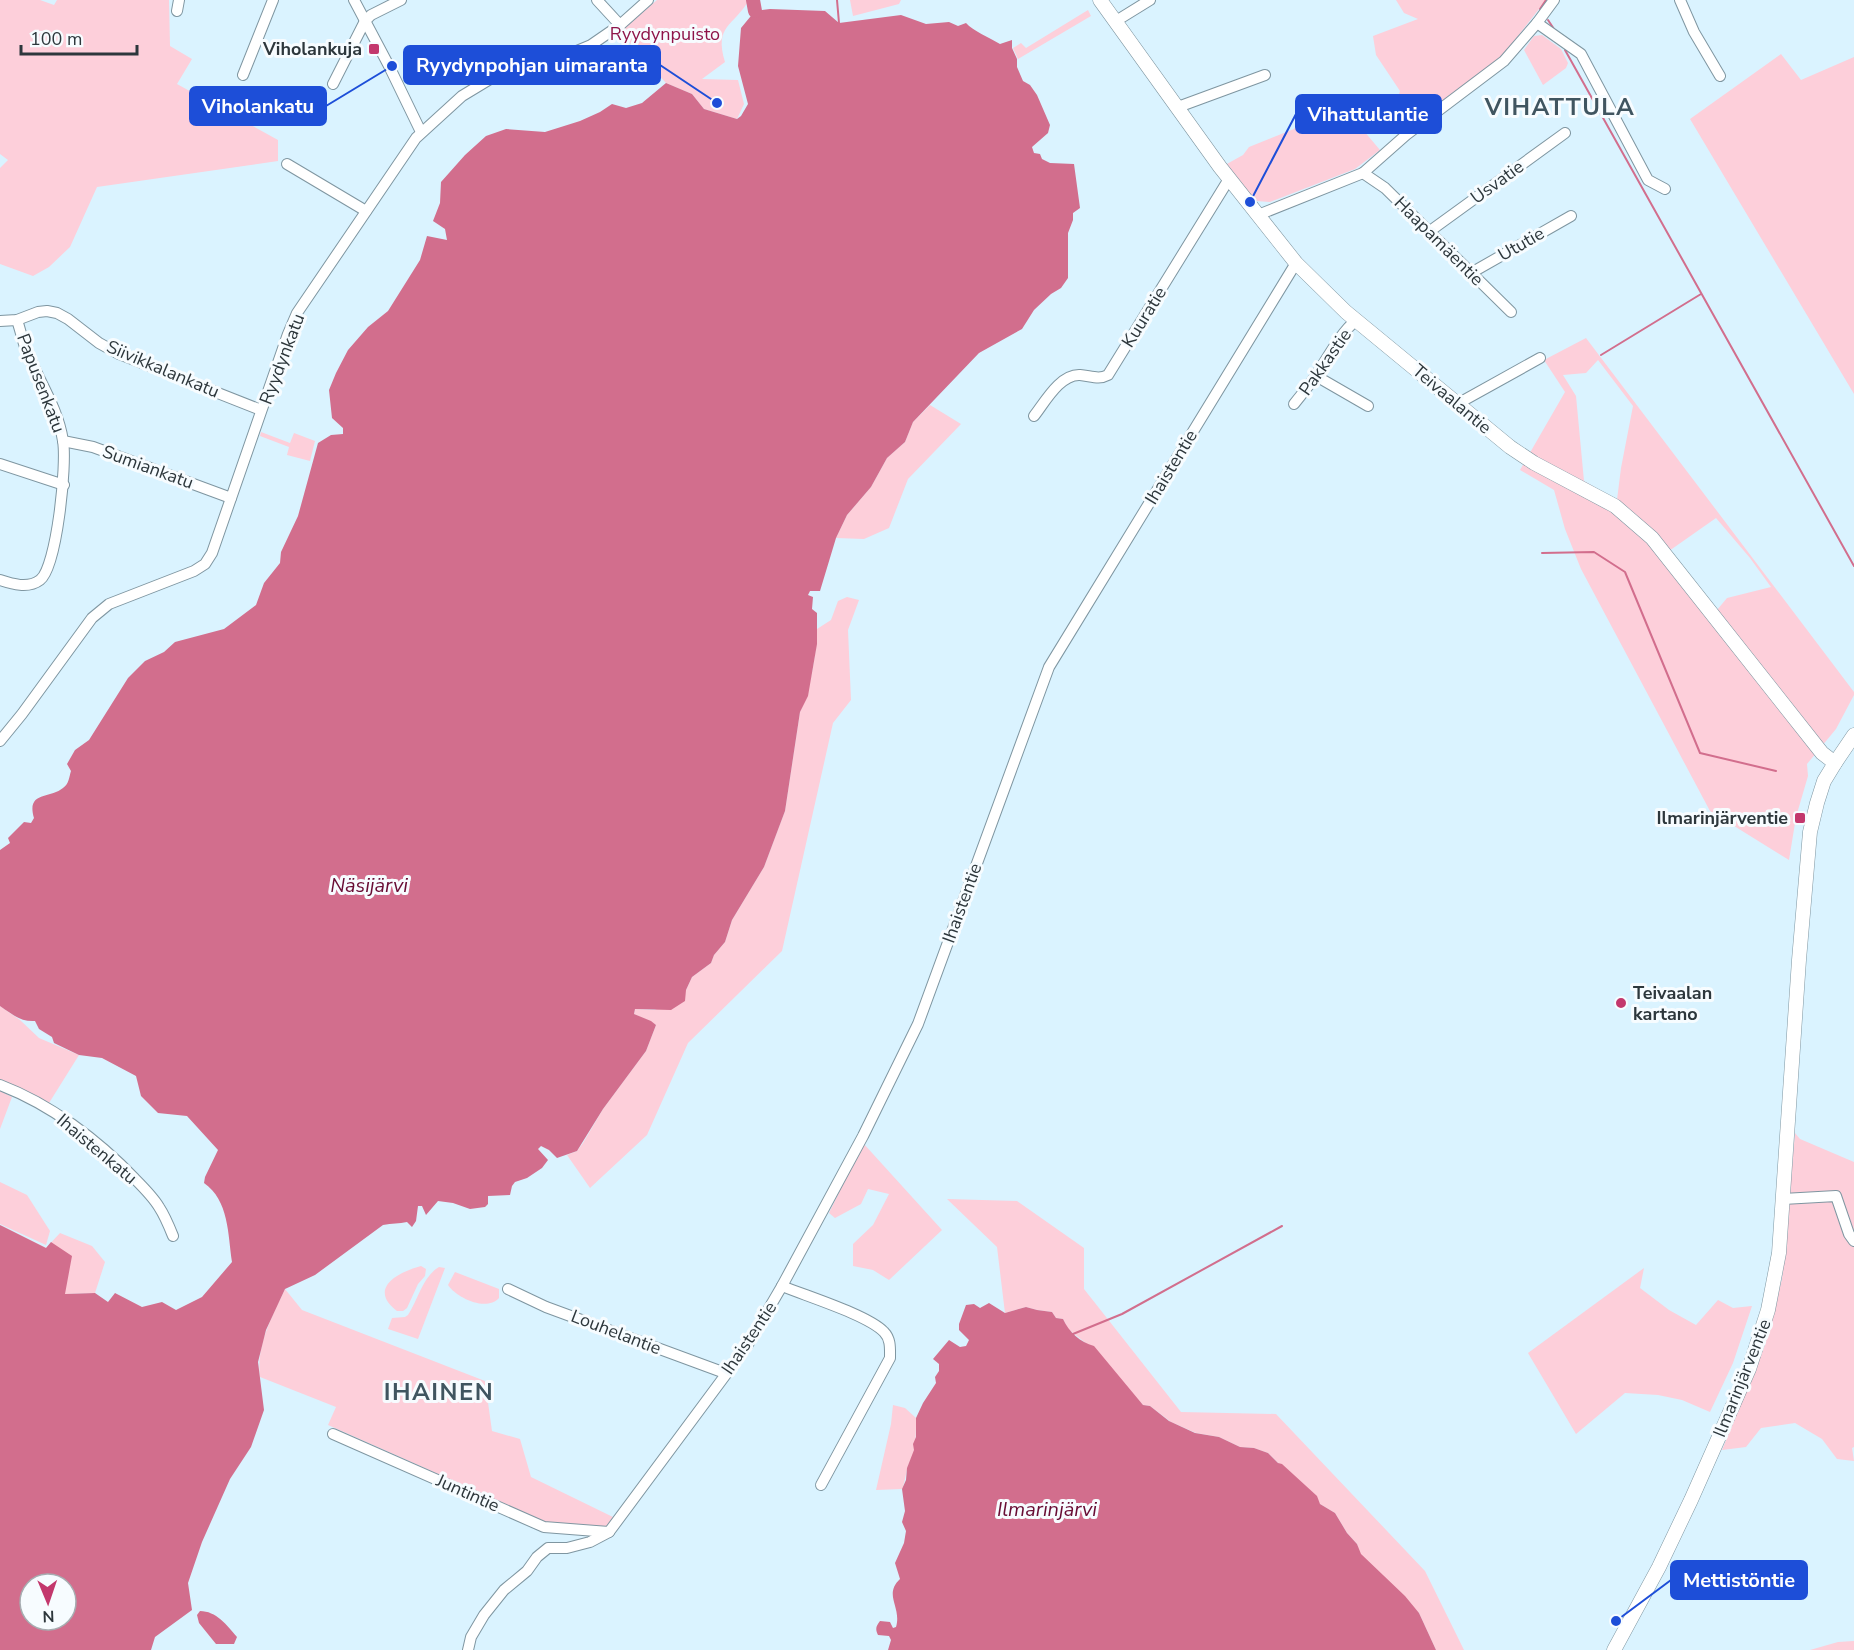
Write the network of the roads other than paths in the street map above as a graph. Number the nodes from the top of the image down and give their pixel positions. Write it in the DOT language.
graph roads {
  1 [pos="273,0"];
  2 [pos="354,0"];
  3 [pos="401,0"];
  4 [pos="597,0"];
  5 [pos="648,0"];
  6 [pos="1100,0"];
  7 [pos="1150,0"];
  8 [pos="1554,0"];
  9 [pos="1680,0"];
  10 [pos="365,21"];
  11 [pos="1116,21"];
  12 [pos="1537,23"];
  13 [pos="620,25"];
  14 [pos="243,75"];
  15 [pos="1265,75"];
  16 [pos="1720,76"];
  17 [pos="333,84"];
  18 [pos="1178,107"];
  19 [pos="421,132"];
  20 [pos="1565,134"];
  21 [pos="287,164"];
  22 [pos="1363,173"];
  23 [pos="1229,179"];
  24 [pos="1665,189"];
  25 [pos="366,211"];
  26 [pos="1258,215"];
  27 [pos="1571,216"];
  28 [pos="1430,231"];
  29 [pos="1296,263"];
  30 [pos="1471,273"];
  31 [pos="1511,312"];
  32 [pos="17,320"];
  33 [pos="1356,320"];
  34 [pos="0,321"];
  35 [pos="1540,358"];
  36 [pos="1316,376"];
  37 [pos="1458,403"];
  38 [pos="1294,404"];
  39 [pos="1368,406"];
  40 [pos="261,410"];
  41 [pos="1034,416"];
  42 [pos="63,441"];
  43 [pos="0,464"];
  44 [pos="64,485"];
  45 [pos="231,498"];
  46 [pos="0,580"];
  47 [pos="1854,735"];
  48 [pos="0,741"];
  49 [pos="1835,763"];
  50 [pos="0,1085"];
  51 [pos="1783,1199"];
  52 [pos="173,1236"];
  53 [pos="1854,1241"];
  54 [pos="782,1286"];
  55 [pos="508,1289"];
  56 [pos="725,1373"];
  57 [pos="333,1434"];
  58 [pos="821,1485"];
  59 [pos="609,1532"];
  60 [pos="468,1650"];
  61 [pos="1614,1650"];
  1 -- 14 [label="street"];
  2 -- 10 [label="street"];
  3 -- 10 [label="street"];
  4 -- 13 [label="street"];
  5 -- 13 [label="street, Ryydynkatu"];
  6 -- 11 [label="main road, Teivaalantie"];
  7 -- 11 [label="street"];
  8 -- 12 [label="street"];
  9 -- 16 [label="street"];
  10 -- 17 [label="street"];
  10 -- 19 [label="street"];
  11 -- 18 [label="main road, Teivaalantie"];
  12 -- 22 [label="street"];
  12 -- 24 [label="street"];
  13 -- 19 [label="street, Ryydynkatu"];
  15 -- 18 [label="street"];
  18 -- 23 [label="main road, Teivaalantie"];
  19 -- 25 [label="street, Ryydynkatu"];
  20 -- 28 [label="street, Usvatie"];
  21 -- 25 [label="street"];
  22 -- 26 [label="street"];
  22 -- 28 [label="street, Haapamäentie"];
  23 -- 26 [label="main road, Teivaalantie"];
  23 -- 41 [label="street, Kuuratie"];
  25 -- 40 [label="street, Ryydynkatu"];
  26 -- 29 [label="main road, Teivaalantie"];
  27 -- 30 [label="street, Ututie"];
  28 -- 30 [label="street, Haapamäentie"];
  29 -- 33 [label="main road, Teivaalantie"];
  29 -- 54 [label="street, Ihaistentie"];
  30 -- 31 [label="street, Haapamäentie"];
  32 -- 34 [label="street, Siivikkalankatu"];
  32 -- 40 [label="street, Siivikkalankatu"];
  32 -- 42 [label="street, Papusenkatu"];
  33 -- 36 [label="street, Pakkastie"];
  33 -- 37 [label="main road, Teivaalantie"];
  35 -- 37 [label="street"];
  36 -- 38 [label="street, Pakkastie"];
  36 -- 39 [label="street"];
  37 -- 49 [label="main road, Teivaalantie"];
  40 -- 45 [label="street, Ryydynkatu"];
  42 -- 44 [label="street, Papusenkatu"];
  42 -- 45 [label="street, Sumiankatu"];
  43 -- 44 [label="street"];
  44 -- 46 [label="street, Papusenkatu"];
  45 -- 48 [label="street, Ryydynkatu"];
  47 -- 49 [label="main road, Ilmarinjärventie"];
  49 -- 51 [label="main road, Ilmarinjärventie"];
  50 -- 52 [label="street, Ihaistenkatu"];
  51 -- 53 [label="street"];
  51 -- 61 [label="main road, Ilmarinjärventie"];
  54 -- 56 [label="street, Ihaistentie"];
  54 -- 58 [label="street"];
  55 -- 56 [label="street, Louhelantie"];
  56 -- 59 [label="street, Ihaistentie"];
  57 -- 59 [label="street, Juntintie"];
  59 -- 60 [label="street"];
}
